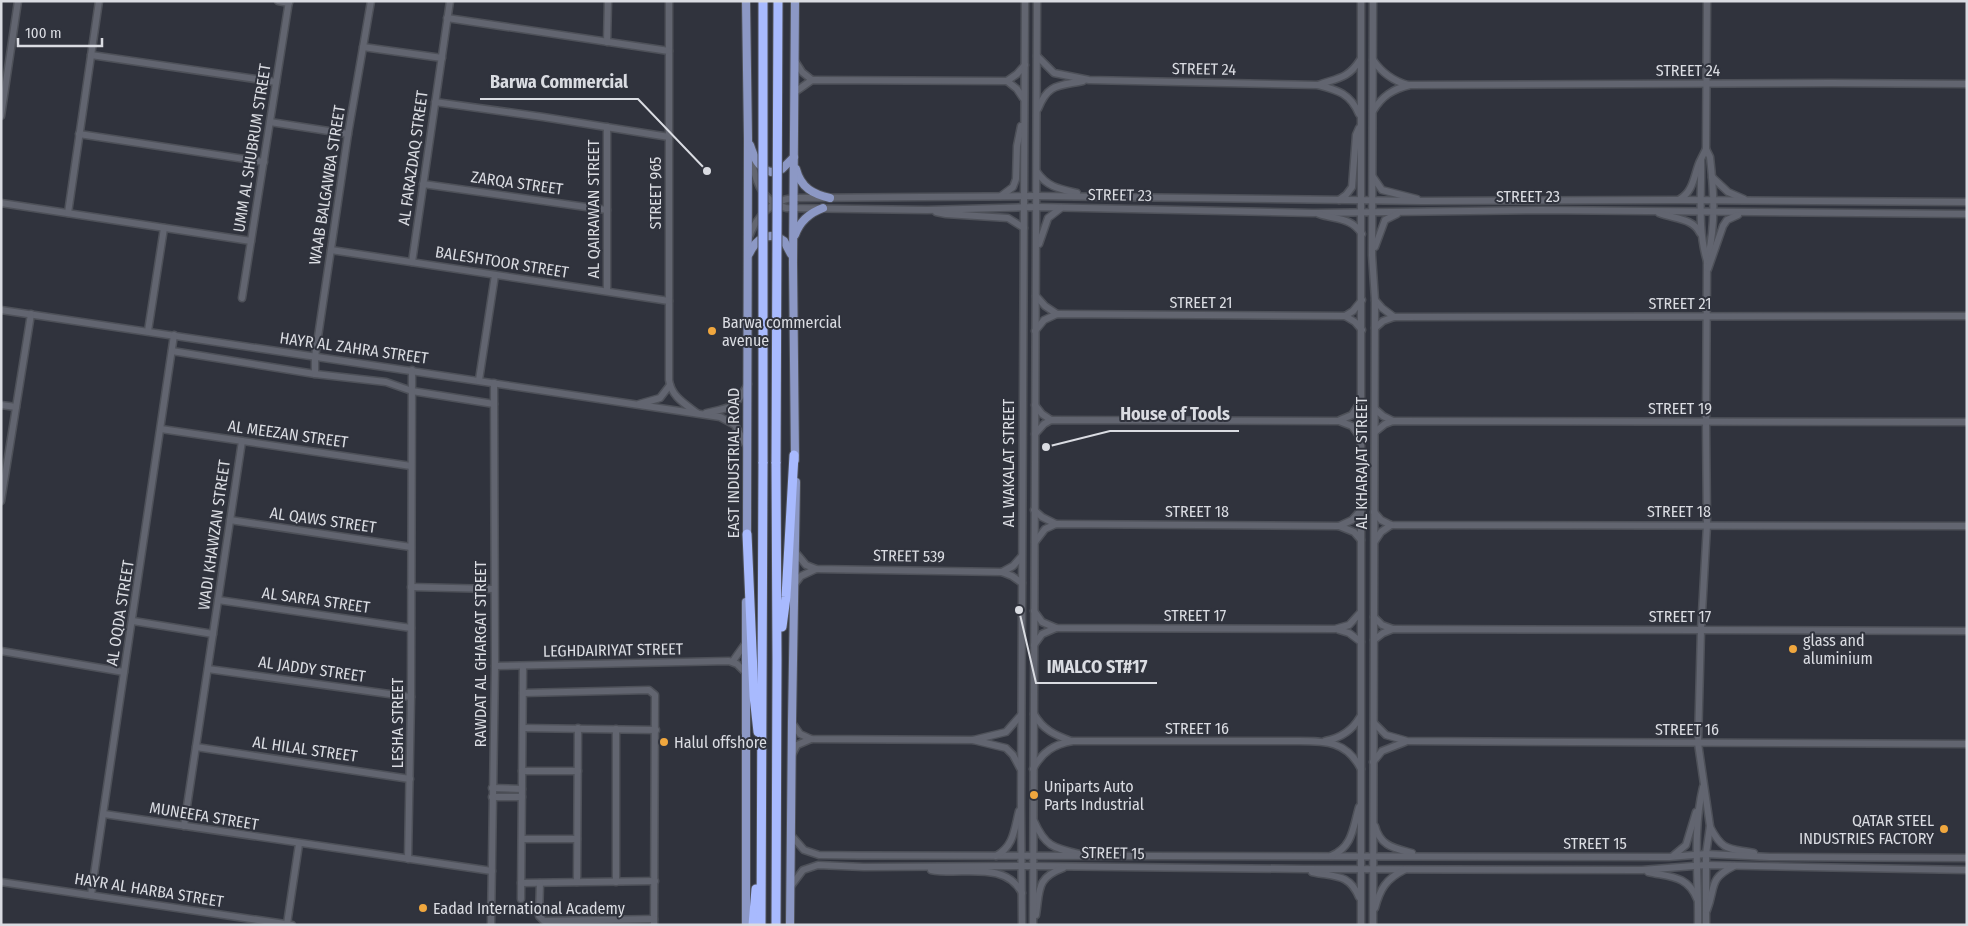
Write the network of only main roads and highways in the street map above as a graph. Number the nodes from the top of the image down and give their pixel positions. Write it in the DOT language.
graph roads {
  1 [pos="746,1"];
  2 [pos="763,1"];
  3 [pos="778,1"];
  4 [pos="795,1"];
  5 [pos="748,139"];
  6 [pos="794,156"];
  7 [pos="830,198"];
  8 [pos="823,208"];
  9 [pos="793,240"];
  10 [pos="748,255"];
  11 [pos="793,263"];
  12 [pos="794,455"];
  13 [pos="747,534"];
  14 [pos="778,660"];
  15 [pos="762,760"];
  16 [pos="761,839"];
  17 [pos="746,925"];
  18 [pos="753,925"];
  19 [pos="761,925"];
  20 [pos="776,925"];
  21 [pos="790,925"];
  1 -- 5 [label="main road, EAST INDUSTRIAL ROAD"];
  2 -- 15 [label="highway, EAST INDUSTRIAL ROAD, bridge"];
  3 -- 14 [label="highway, bridge"];
  4 -- 6 [label="main road"];
  5 -- 6 [label="main road"];
  5 -- 10 [label="main road, EAST INDUSTRIAL ROAD"];
  6 -- 7 [label="main road"];
  6 -- 9 [label="main road"];
  8 -- 9 [label="main road"];
  9 -- 11 [label="main road"];
  10 -- 11 [label="main road"];
  10 -- 13 [label="main road, EAST INDUSTRIAL ROAD"];
  11 -- 12 [label="main road"];
  12 -- 14 [label="highway"];
  12 -- 21 [label="main road"];
  13 -- 15 [label="highway"];
  13 -- 17 [label="main road, EAST INDUSTRIAL ROAD"];
  14 -- 20 [label="highway"];
  15 -- 16 [label="highway, EAST INDUSTRIAL ROAD"];
  16 -- 18 [label="highway"];
  16 -- 19 [label="highway, EAST INDUSTRIAL ROAD"];
}
